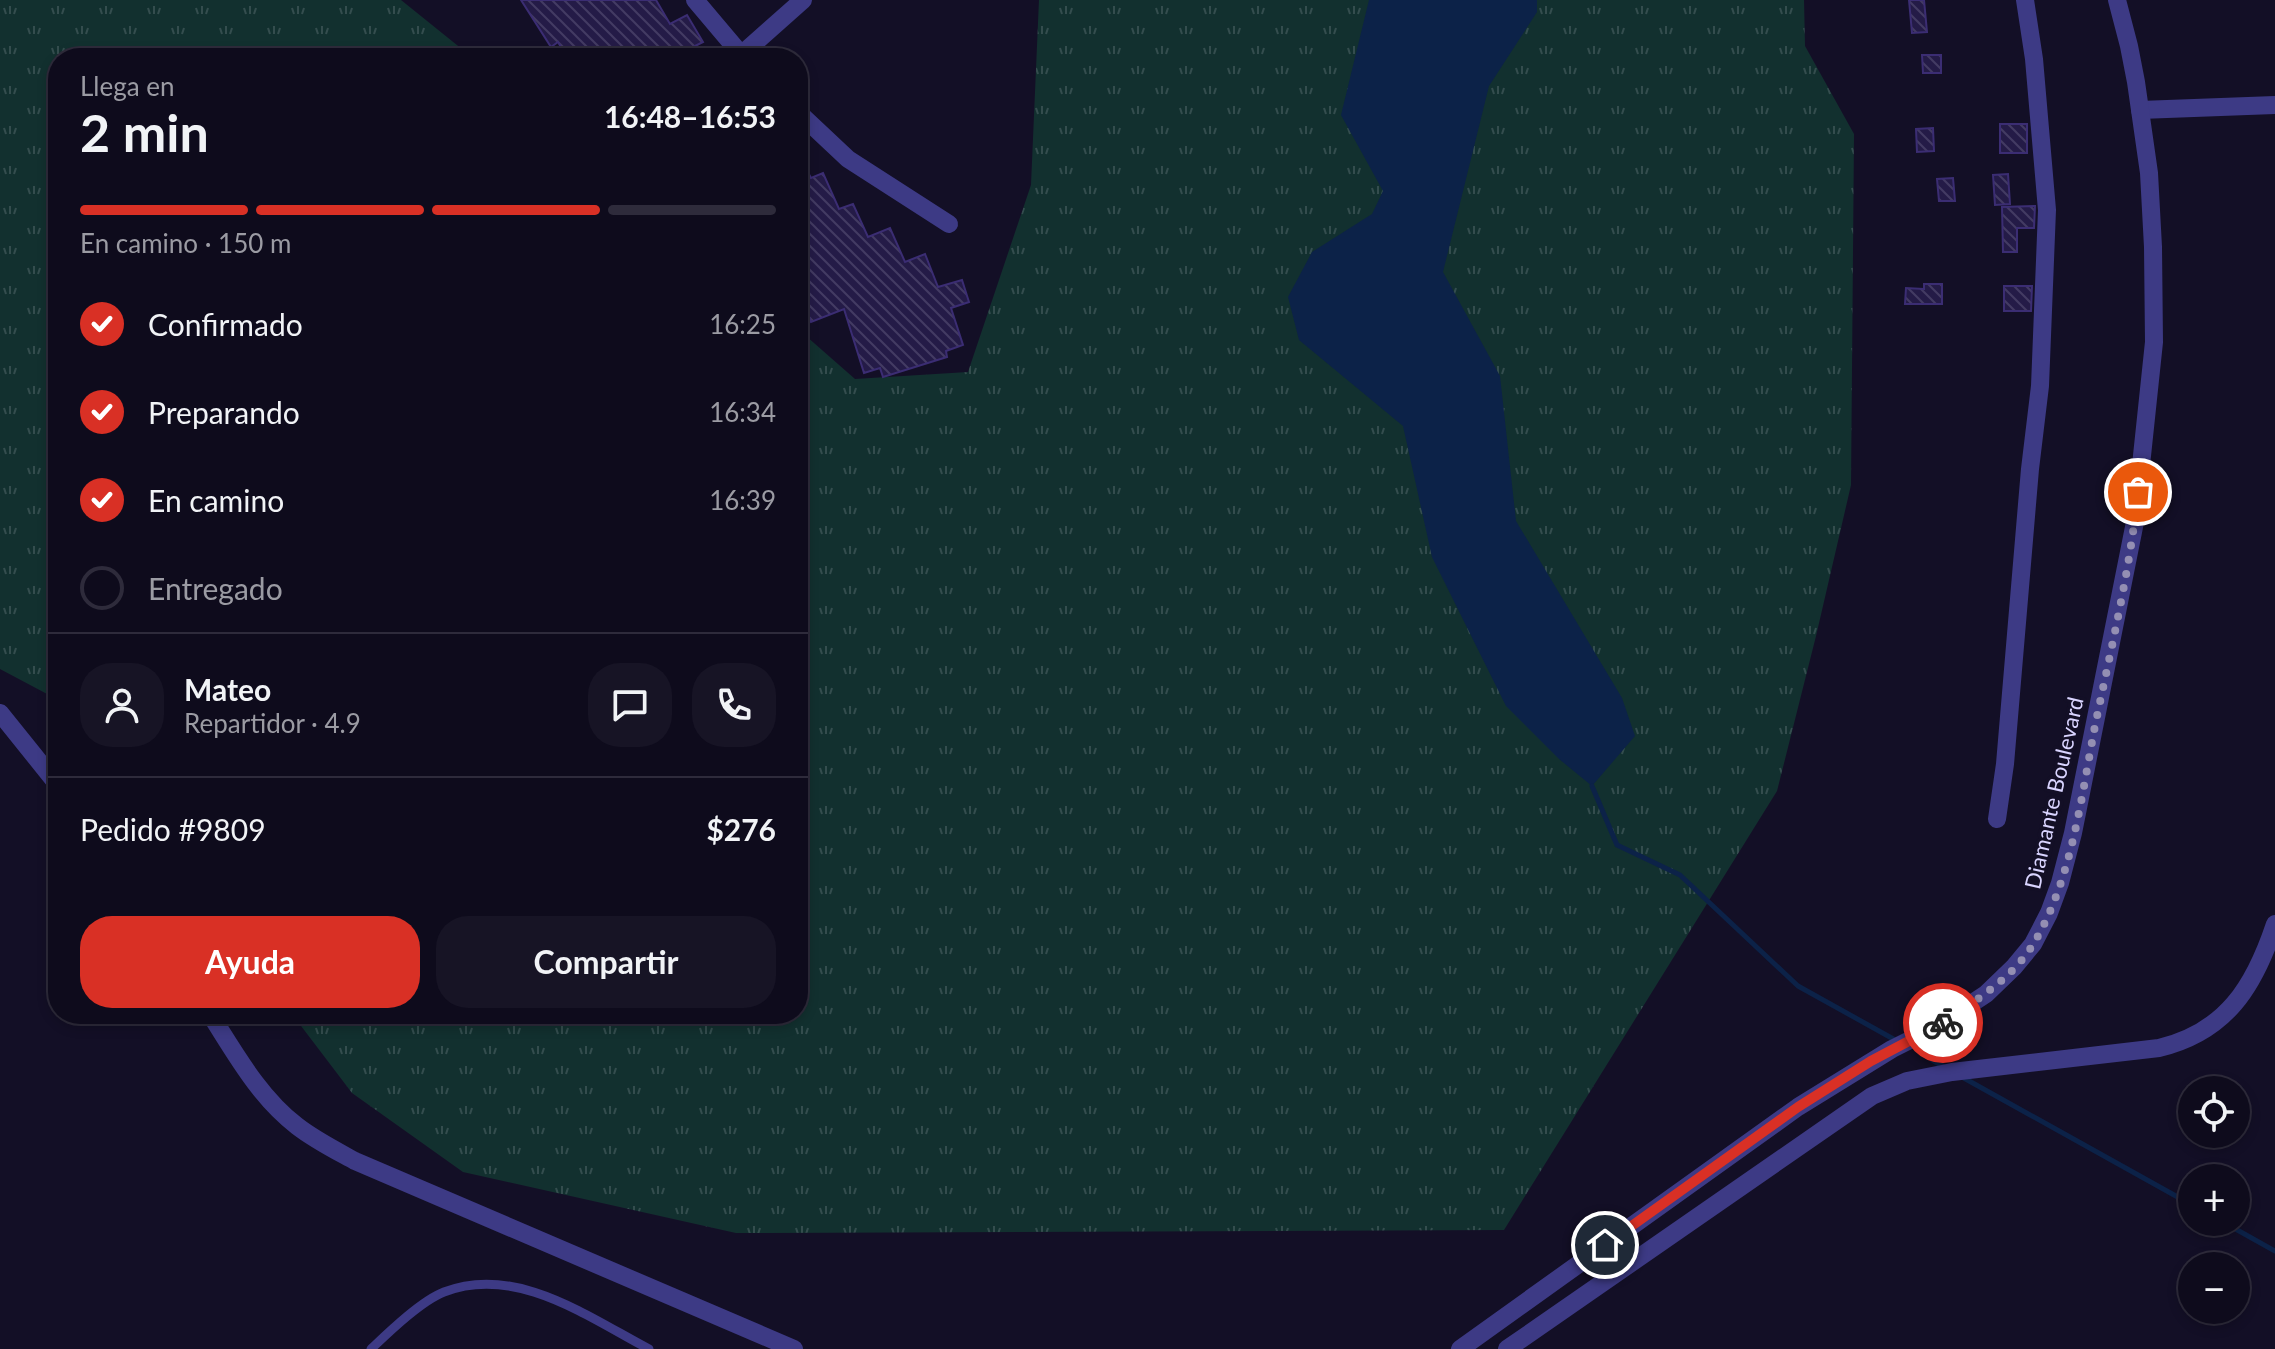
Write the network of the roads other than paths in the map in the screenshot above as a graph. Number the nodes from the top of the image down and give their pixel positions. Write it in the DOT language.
graph roads {
  1 [pos="695,0"];
  2 [pos="803,0"];
  3 [pos="2025,0"];
  4 [pos="2117,0"];
  5 [pos="735,48"];
  6 [pos="752,48"];
  7 [pos="2275,105"];
  8 [pos="2140,110"];
  9 [pos="808,121"];
  10 [pos="949,224"];
  11 [pos="0,713"];
  12 [pos="48,773"];
  13 [pos="1997,819"];
  14 [pos="2275,924"];
  15 [pos="217,1024"];
  16 [pos="371,1349"];
  17 [pos="649,1349"];
  18 [pos="794,1349"];
  19 [pos="1460,1349"];
  20 [pos="1507,1349"];
  1 -- 5 [label="street"];
  2 -- 6 [label="street"];
  3 -- 13 [label="street"];
  4 -- 8 [label="street, Diamante Boulevard"];
  7 -- 8 [label="street"];
  8 -- 19 [label="street, Diamante Boulevard"];
  9 -- 10 [label="street"];
  11 -- 12 [label="street"];
  14 -- 20 [label="street"];
  15 -- 18 [label="street"];
  16 -- 17 [label="lane"];
}
